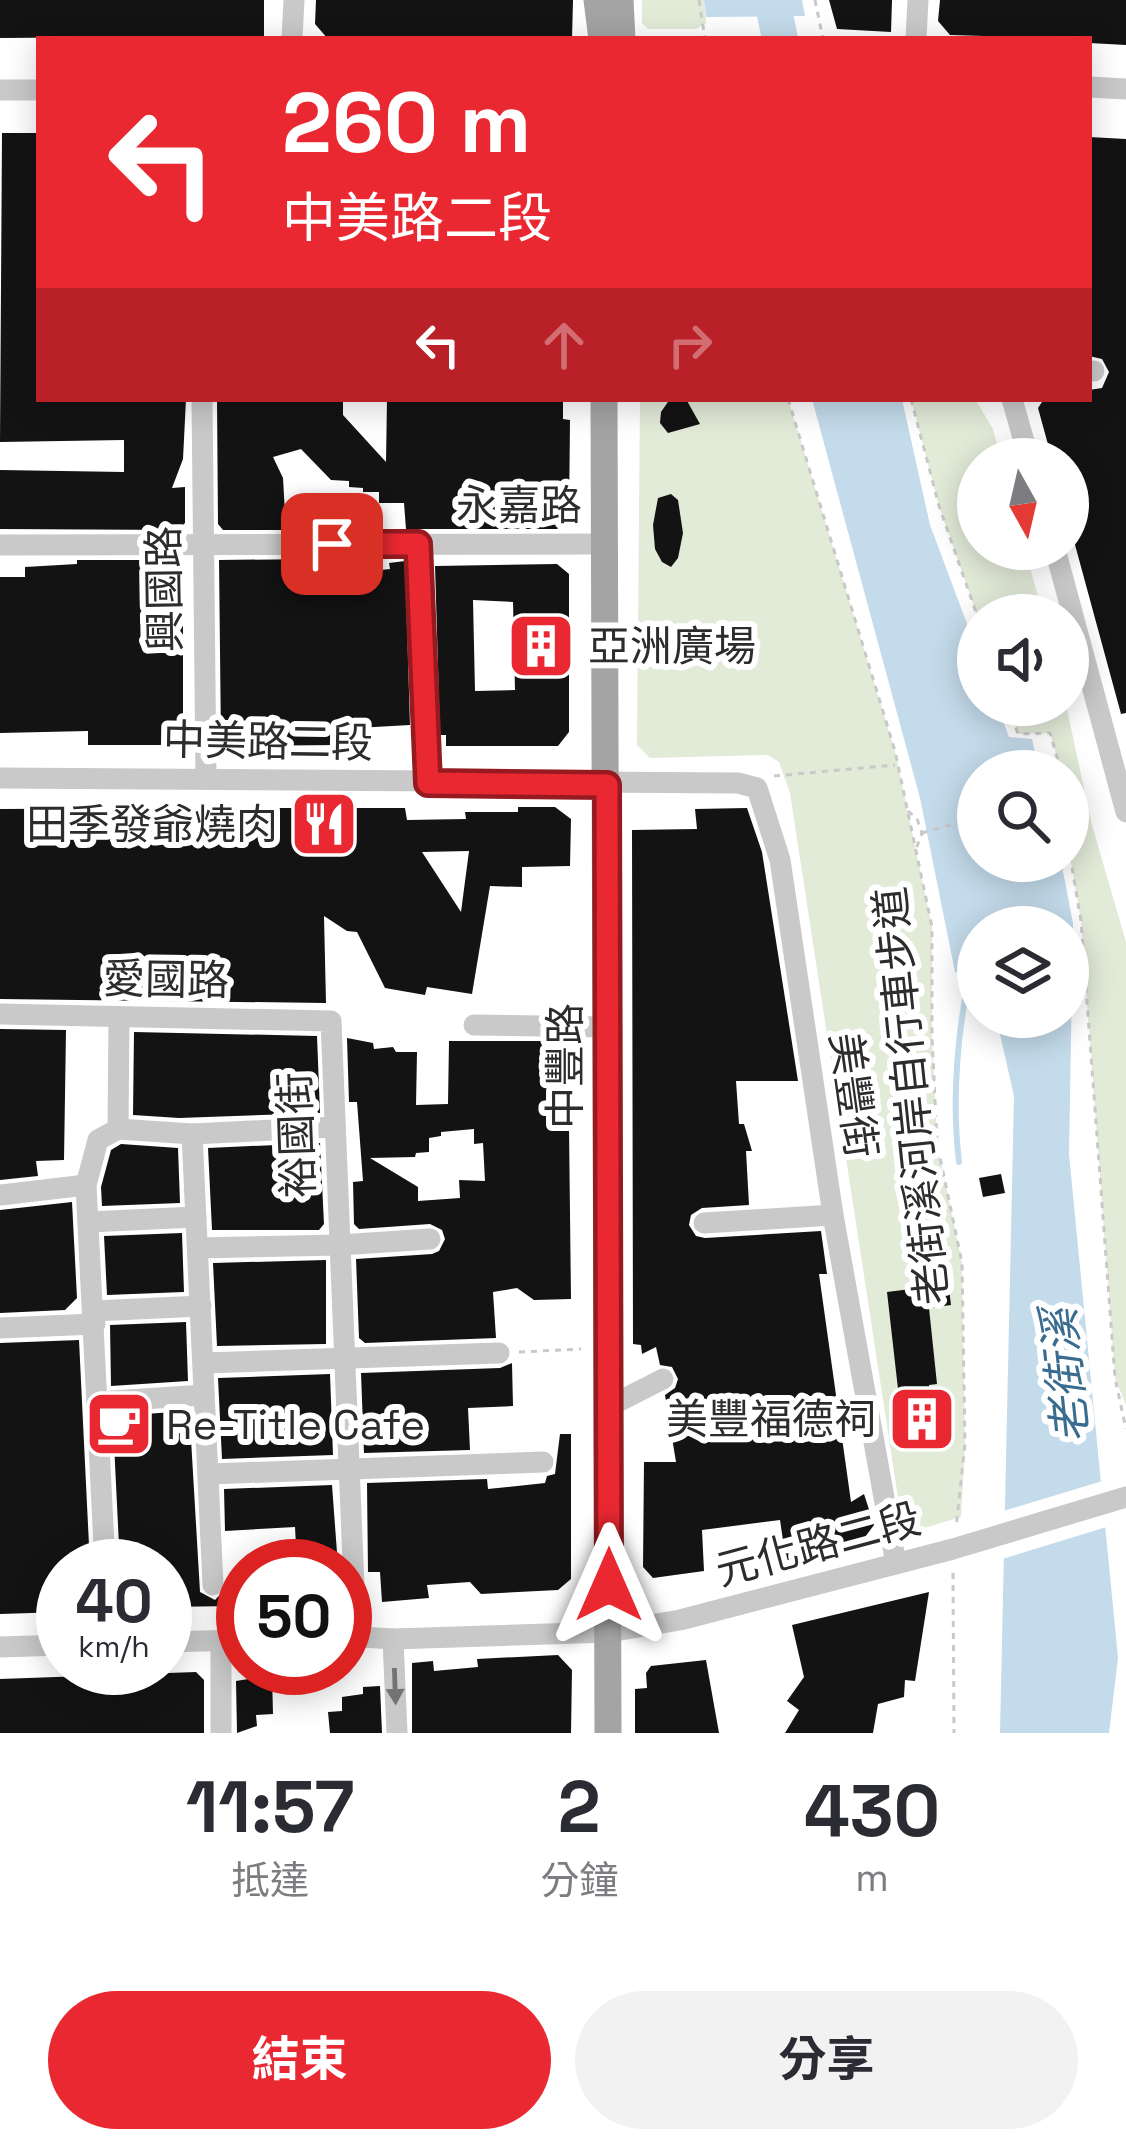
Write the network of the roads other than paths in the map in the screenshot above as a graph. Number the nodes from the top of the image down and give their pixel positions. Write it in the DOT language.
graph roads {
  1 [pos="294,0"];
  2 [pos="598,0"];
  3 [pos="620,0"];
  4 [pos="918,0"];
  5 [pos="292,36"];
  6 [pos="602,36"];
  7 [pos="622,36"];
  8 [pos="916,36"];
  9 [pos="1092,87"];
  10 [pos="1126,89"];
  11 [pos="0,90"];
  12 [pos="36,90"];
  13 [pos="202,402"];
  14 [pos="604,402"];
  15 [pos="1013,402"];
  16 [pos="1023,438"];
  17 [pos="202,544"];
  18 [pos="418,544"];
  19 [pos="605,544"];
  20 [pos="0,545"];
  21 [pos="1061,570"];
  22 [pos="0,778"];
  23 [pos="206,778"];
  24 [pos="428,783"];
  25 [pos="607,785"];
  26 [pos="1126,812"];
  27 [pos="0,1014"];
  28 [pos="119,1017"];
  29 [pos="331,1021"];
  30 [pos="474,1025"];
  31 [pos="607,1027"];
  32 [pos="335,1127"];
  33 [pos="118,1130"];
  34 [pos="192,1133"];
  35 [pos="86,1185"];
  36 [pos="0,1195"];
  37 [pos="833,1215"];
  38 [pos="196,1217"];
  39 [pos="88,1222"];
  40 [pos="704,1223"];
  41 [pos="430,1239"];
  42 [pos="340,1245"];
  43 [pos="198,1248"];
  44 [pos="201,1306"];
  45 [pos="94,1317"];
  46 [pos="0,1328"];
  47 [pos="499,1353"];
  48 [pos="345,1358"];
  49 [pos="205,1363"];
  50 [pos="663,1379"];
  51 [pos="204,1395"];
  52 [pos="97,1402"];
  53 [pos="608,1407"];
  54 [pos="543,1462"];
  55 [pos="349,1469"];
  56 [pos="210,1474"];
  57 [pos="1126,1497"];
  58 [pos="104,1539"];
  59 [pos="349,1539"];
  60 [pos="896,1564"];
  61 [pos="214,1585"];
  62 [pos="609,1632"];
  63 [pos="372,1638"];
  64 [pos="393,1639"];
  65 [pos="36,1646"];
  66 [pos="0,1647"];
  67 [pos="225,1695"];
  68 [pos="221,1733"];
  69 [pos="397,1733"];
  70 [pos="608,1733"];
  1 -- 5 [label="street"];
  2 -- 6 [label="main road"];
  3 -- 7 [label="main road"];
  4 -- 8 [label="street"];
  9 -- 10 [label="street"];
  11 -- 12 [label="street"];
  13 -- 17 [label="street, 興國路"];
  14 -- 19 [label="main road, 中豐路"];
  15 -- 16 [label="street"];
  17 -- 18 [label="street, 永嘉路"];
  17 -- 20 [label="street, 永嘉路"];
  17 -- 23 [label="street, 興國路"];
  18 -- 19 [label="street, 永嘉路"];
  18 -- 24 [label="street"];
  19 -- 25 [label="main road, 中豐路"];
  21 -- 26 [label="street"];
  22 -- 23 [label="street, 中美路二段"];
  23 -- 24 [label="street, 中美路二段"];
  24 -- 25 [label="street, 中美路二段"];
  25 -- 31 [label="main road, 中豐路"];
  25 -- 37 [label="street, 美豐街"];
  27 -- 28 [label="street, 愛國路"];
  28 -- 29 [label="street, 愛國路"];
  28 -- 33 [label="street"];
  29 -- 32 [label="street, 裕國街"];
  30 -- 31 [label="street"];
  31 -- 53 [label="main road, 中豐路"];
  32 -- 34 [label="street"];
  32 -- 42 [label="street, 裕國街"];
  33 -- 34 [label="street"];
  33 -- 35 [label="street"];
  34 -- 38 [label="street"];
  35 -- 36 [label="street"];
  35 -- 39 [label="street"];
  37 -- 40 [label="street"];
  37 -- 60 [label="street, 美豐街"];
  38 -- 39 [label="street"];
  38 -- 43 [label="street"];
  39 -- 45 [label="street"];
  41 -- 42 [label="street, 裕國街"];
  42 -- 43 [label="street, 裕國街"];
  42 -- 48 [label="street, 裕國街"];
  43 -- 44 [label="street"];
  44 -- 45 [label="street"];
  44 -- 49 [label="street"];
  45 -- 46 [label="street"];
  45 -- 52 [label="street"];
  47 -- 48 [label="street"];
  48 -- 49 [label="street"];
  48 -- 55 [label="street, 裕國街"];
  49 -- 51 [label="street"];
  50 -- 53 [label="street"];
  51 -- 52 [label="street"];
  51 -- 56 [label="street"];
  52 -- 58 [label="street"];
  53 -- 62 [label="main road, 中豐路"];
  54 -- 55 [label="street"];
  55 -- 56 [label="street"];
  55 -- 59 [label="street, 裕國街"];
  56 -- 61 [label="street"];
  57 -- 60 [label="street, 元化路二段"];
  60 -- 62 [label="street, 元化路二段"];
  62 -- 64 [label="street, 元化路二段"];
  62 -- 70 [label="main road, 中豐路"];
  63 -- 64 [label="street, 元化路二段"];
  64 -- 69 [label="street, one-way"];
  65 -- 66 [label="street"];
  67 -- 68 [label="street"];
}
